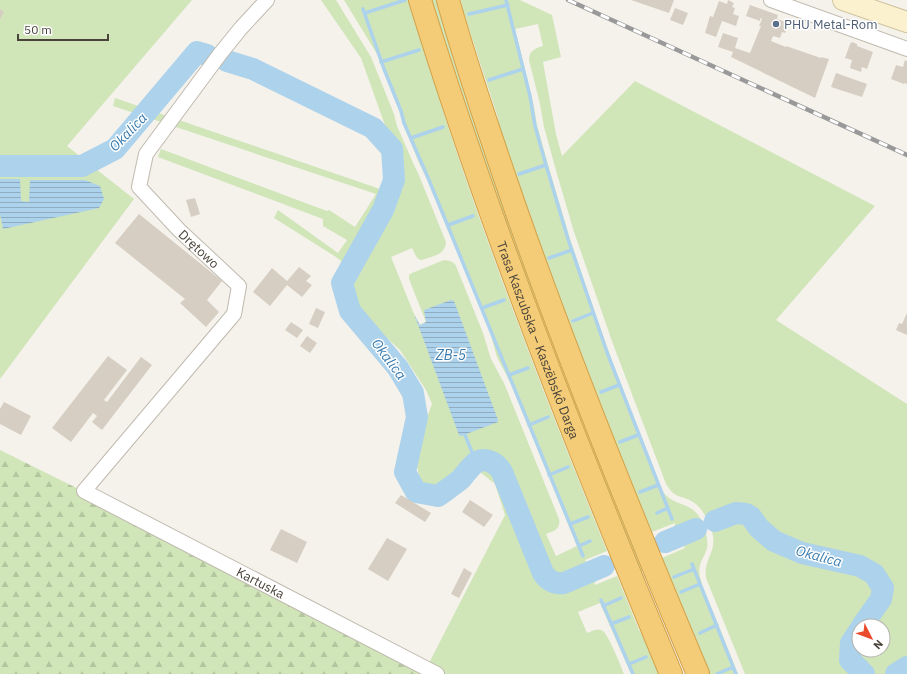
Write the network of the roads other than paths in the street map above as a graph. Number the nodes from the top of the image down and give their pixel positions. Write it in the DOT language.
graph roads {
  1 [pos="267,0"];
  2 [pos="420,0"];
  3 [pos="448,0"];
  4 [pos="771,0"];
  5 [pos="843,0"];
  6 [pos="788,3"];
  7 [pos="907,22"];
  8 [pos="907,49"];
  9 [pos="84,491"];
  10 [pos="437,674"];
  11 [pos="671,674"];
  12 [pos="698,674"];
  1 -- 9 [label="street, Drętowo"];
  2 -- 11 [label="highway, Trasa Kaszubska – Kaszëbskô Darga"];
  3 -- 12 [label="highway, Trasa Kaszubska – Kaszëbskô Darga"];
  4 -- 6 [label="street"];
  5 -- 7 [label="main road"];
  6 -- 8 [label="street"];
  9 -- 10 [label="street, Kartuska"];
}
